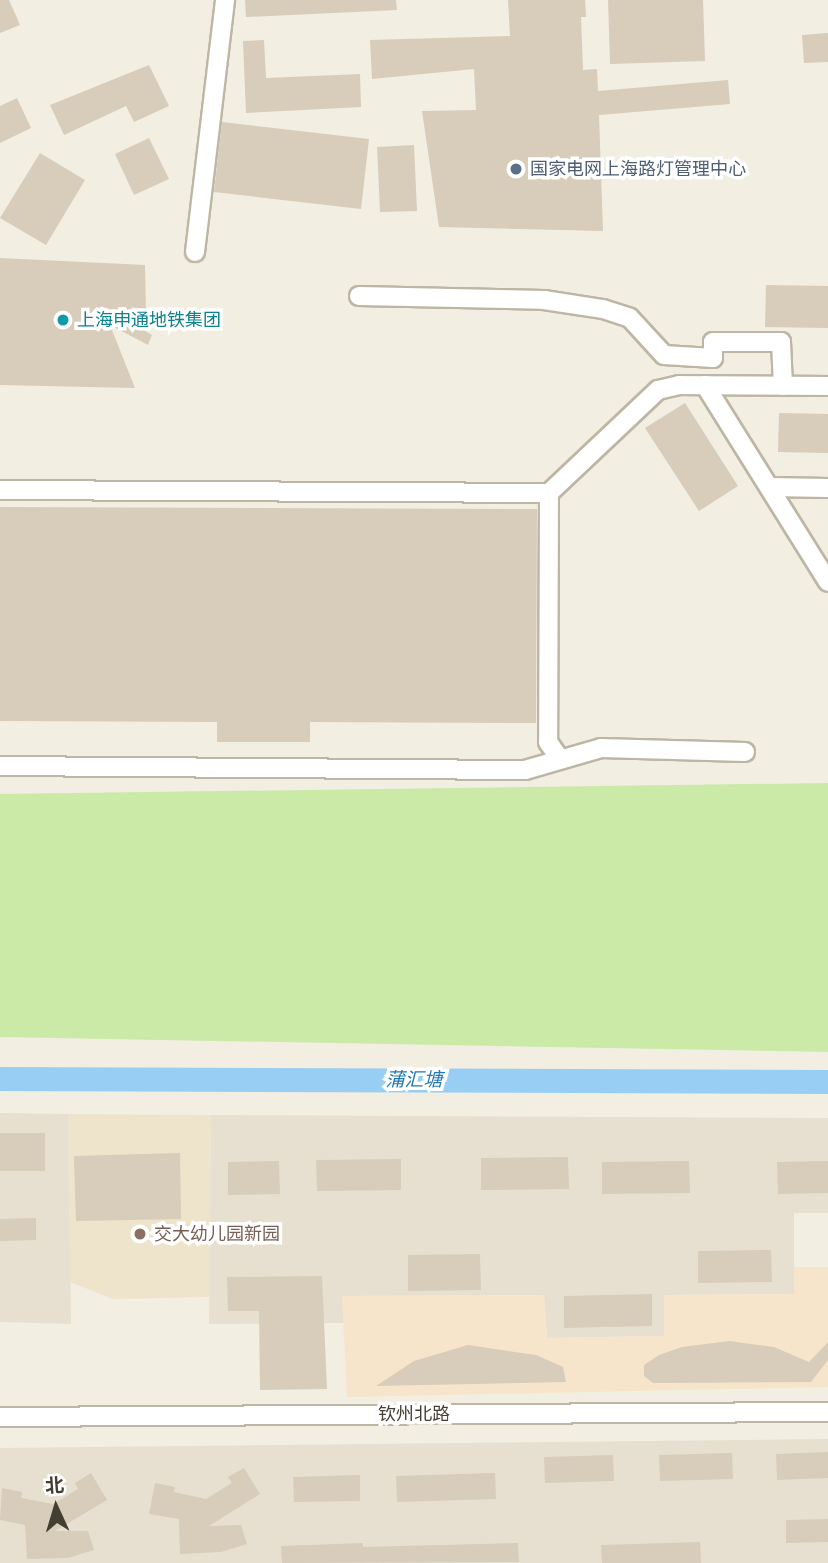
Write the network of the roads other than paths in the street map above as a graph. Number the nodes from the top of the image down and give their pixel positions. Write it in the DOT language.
graph roads {
  1 [pos="225,0"];
  2 [pos="195,252"];
  3 [pos="359,296"];
  4 [pos="705,385"];
  5 [pos="783,386"];
  6 [pos="828,386"];
  7 [pos="769,487"];
  8 [pos="828,488"];
  9 [pos="0,489"];
  10 [pos="548,493"];
  11 [pos="828,582"];
  12 [pos="745,752"];
  13 [pos="560,759"];
  14 [pos="0,766"];
  15 [pos="828,1412"];
  16 [pos="0,1417"];
  1 -- 2 [label="street"];
  3 -- 5 [label="street"];
  4 -- 5 [label="street"];
  4 -- 7 [label="street"];
  4 -- 10 [label="street"];
  5 -- 6 [label="street"];
  7 -- 8 [label="street"];
  7 -- 11 [label="street"];
  9 -- 10 [label="street"];
  10 -- 13 [label="street"];
  12 -- 13 [label="street"];
  13 -- 14 [label="street"];
  15 -- 16 [label="street, 钦州北路"];
}
